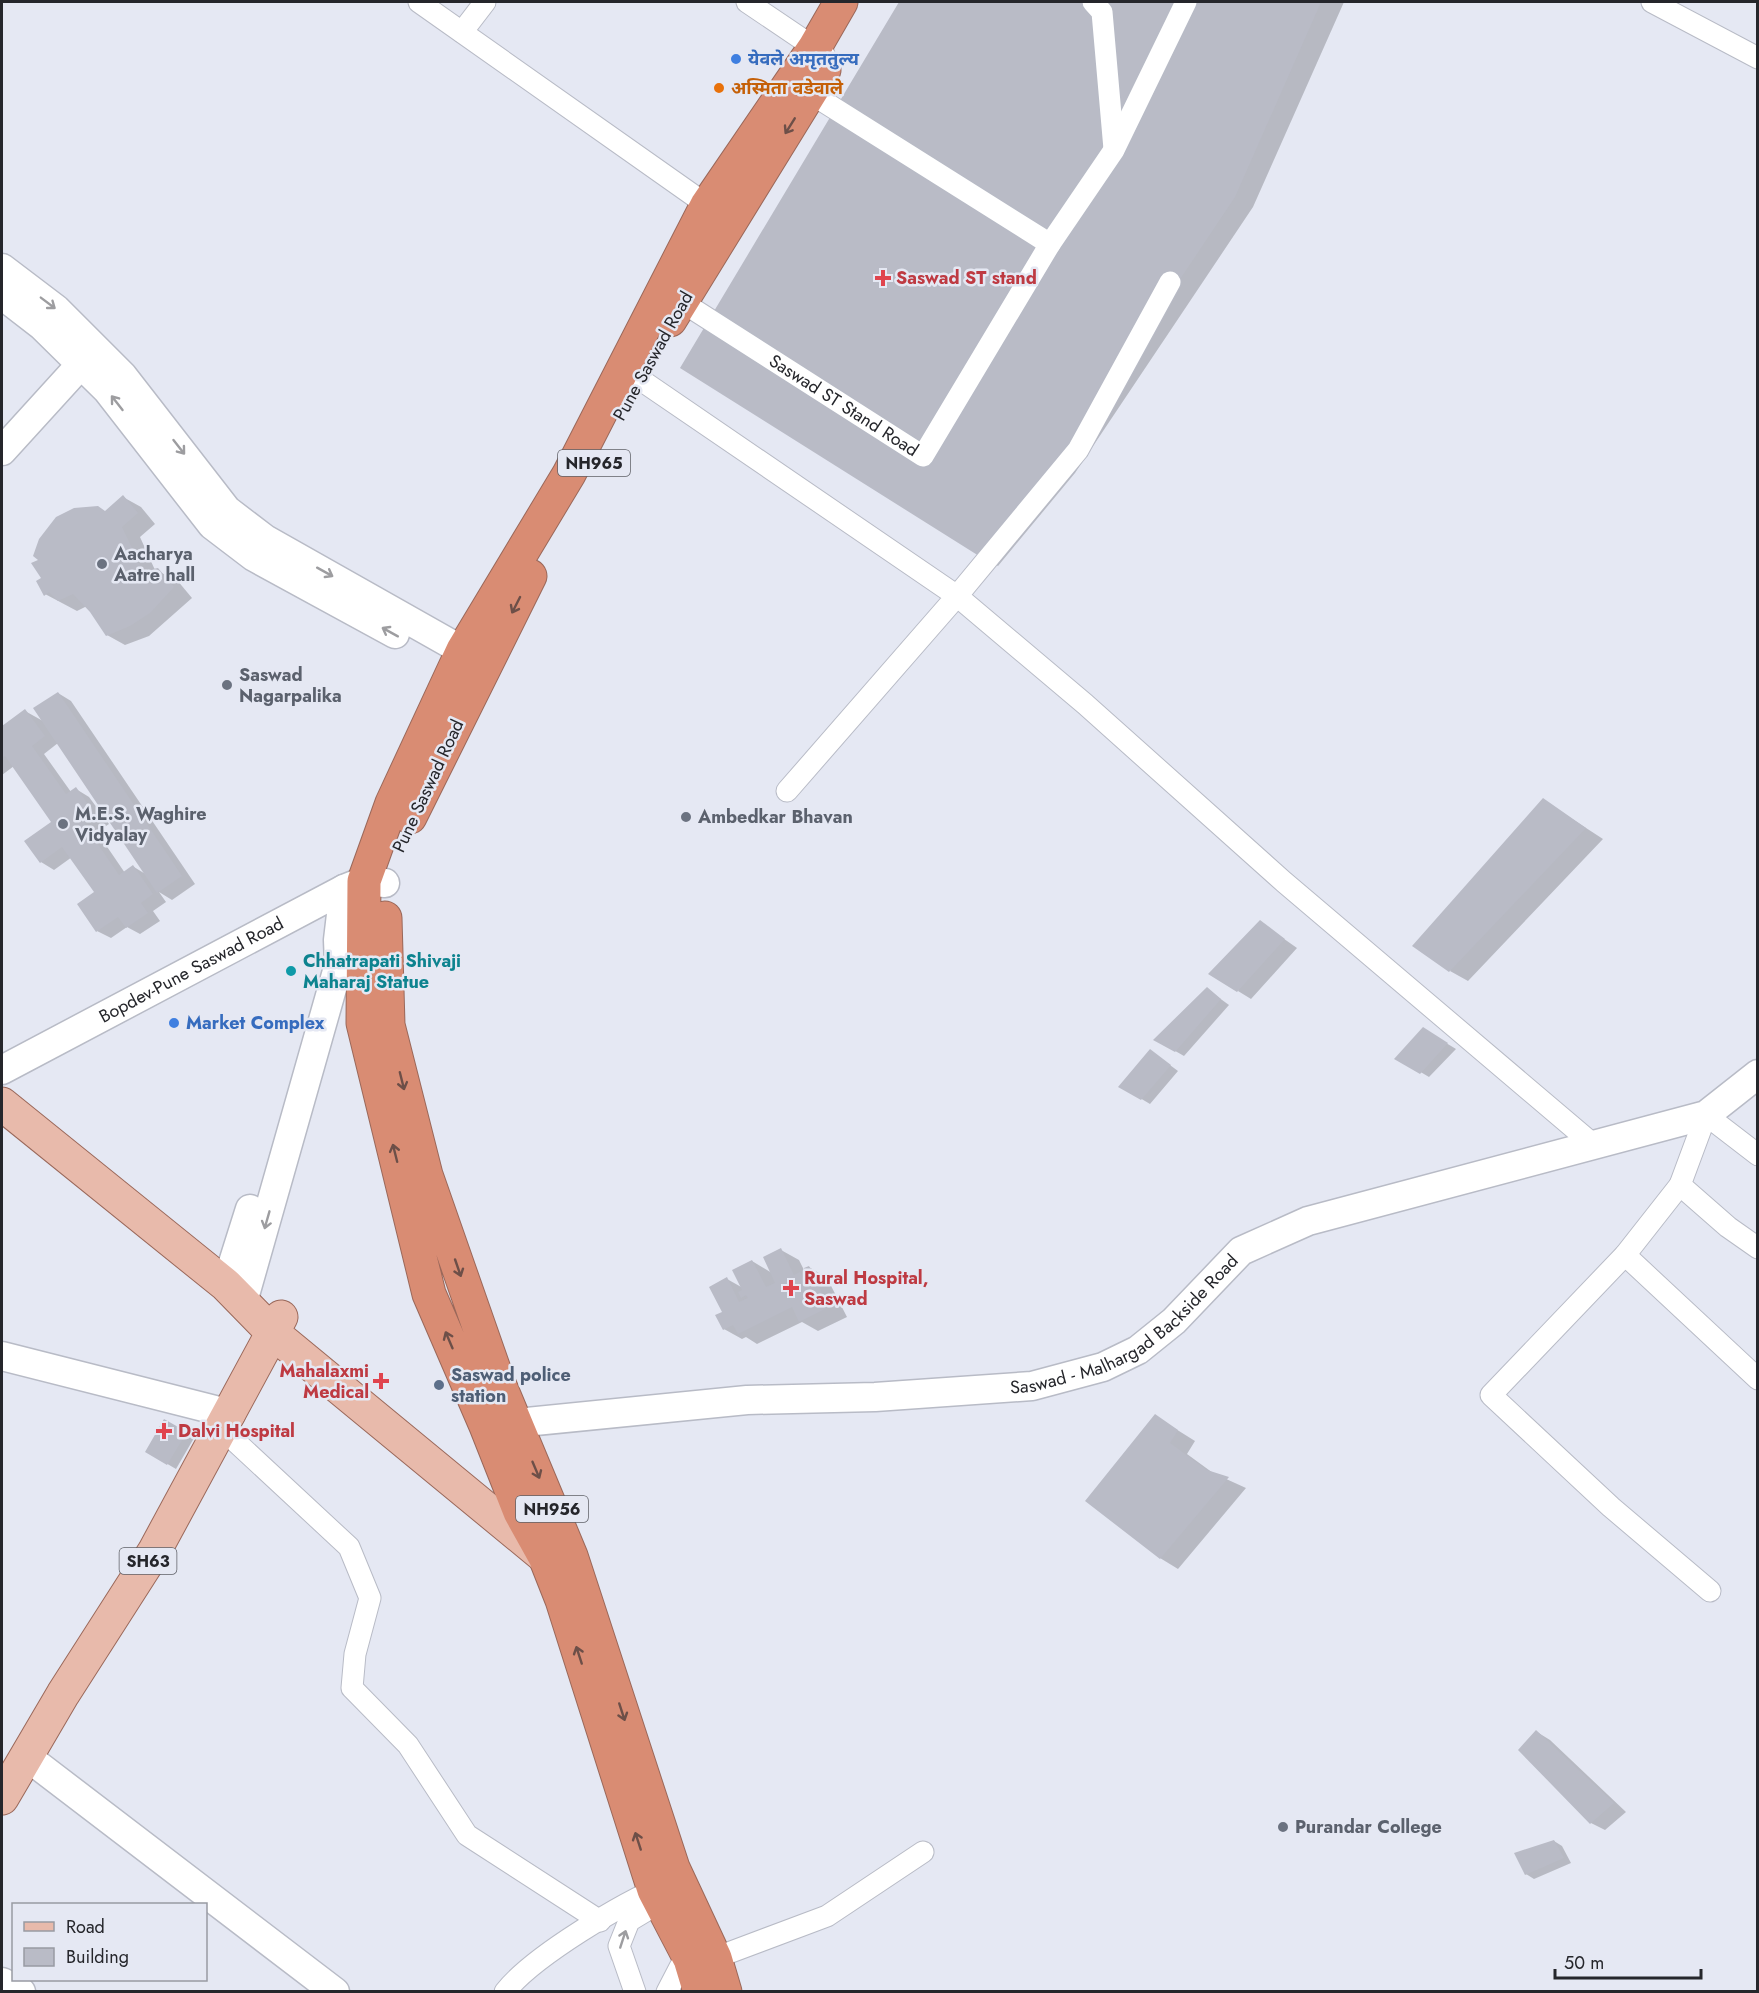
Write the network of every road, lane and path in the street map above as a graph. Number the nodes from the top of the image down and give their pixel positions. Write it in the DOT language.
graph roads {
  1 [pos="419,2"];
  2 [pos="485,2"];
  3 [pos="747,2"];
  4 [pos="841,2"];
  5 [pos="864,2"];
  6 [pos="1093,2"];
  7 [pos="1186,2"];
  8 [pos="1652,2"];
  9 [pos="462,32"];
  10 [pos="823,53"];
  11 [pos="1758,58"];
  12 [pos="810,93"];
  13 [pos="1114,150"];
  14 [pos="707,205"];
  15 [pos="1050,244"];
  16 [pos="2,268"];
  17 [pos="1170,282"];
  18 [pos="2,295"];
  19 [pos="682,302"];
  20 [pos="89,357"];
  21 [pos="630,374"];
  22 [pos="2,451"];
  23 [pos="957,596"];
  24 [pos="470,665"];
  25 [pos="787,791"];
  26 [pos="364,884"];
  27 [pos="2,1070"];
  28 [pos="1758,1074"];
  29 [pos="2,1081"];
  30 [pos="2,1104"];
  31 [pos="1706,1115"];
  32 [pos="1595,1146"];
  33 [pos="1758,1155"];
  34 [pos="1680,1185"];
  35 [pos="1758,1248"];
  36 [pos="1625,1255"];
  37 [pos="237,1285"];
  38 [pos="277,1325"];
  39 [pos="2,1356"];
  40 [pos="1758,1379"];
  41 [pos="226,1421"];
  42 [pos="501,1425"];
  43 [pos="520,1512"];
  44 [pos="565,1565"];
  45 [pos="1710,1591"];
  46 [pos="15,1762"];
  47 [pos="2,1798"];
  48 [pos="923,1852"];
  49 [pos="664,1890"];
  50 [pos="600,1921"];
  51 [pos="695,1961"];
  52 [pos="2,1982"];
  53 [pos="21,1992"];
  54 [pos="335,1992"];
  55 [pos="505,1992"];
  56 [pos="635,1992"];
  57 [pos="655,1992"];
  58 [pos="667,1992"];
  59 [pos="700,1992"];
  60 [pos="724,1992"];
  1 -- 9 [label="street"];
  2 -- 9 [label="street"];
  3 -- 10 [label="street"];
  4 -- 10 [label="highway, Pune Saswad Road"];
  5 -- 10 [label="highway, Pune Saswad Road"];
  6 -- 13 [label="street"];
  7 -- 13 [label="street"];
  8 -- 11 [label="street"];
  9 -- 14 [label="street"];
  10 -- 12 [label="highway, Pune Saswad Road"];
  10 -- 14 [label="highway"];
  12 -- 15 [label="street"];
  12 -- 19 [label="highway, Pune Saswad Road, one-way"];
  13 -- 15 [label="street"];
  14 -- 21 [label="highway"];
  15 -- 19 [label="street, Saswad ST Stand Road"];
  16 -- 20 [label="street, one-way"];
  17 -- 23 [label="street"];
  18 -- 20 [label="street"];
  19 -- 21 [label="highway, Pune Saswad Road"];
  20 -- 22 [label="street"];
  20 -- 24 [label="street"];
  21 -- 23 [label="street"];
  21 -- 24 [label="highway, Pune Saswad Road"];
  23 -- 25 [label="street"];
  23 -- 32 [label="street"];
  24 -- 26 [label="highway, Pune Saswad Road"];
  26 -- 27 [label="street, Bopdev-Pune Saswad Road"];
  26 -- 37 [label="street"];
  26 -- 42 [label="highway, NH956, one-way"];
  42 -- 26 [label="highway, NH956, one-way"];
  28 -- 31 [label="street, Saswad - Malhargad Backside Road"];
  29 -- 37 [label="main road"];
  30 -- 37 [label="main road"];
  31 -- 32 [label="street, Saswad - Malhargad Backside Road"];
  31 -- 33 [label="street"];
  31 -- 34 [label="street"];
  32 -- 42 [label="street, Saswad - Malhargad Backside Road"];
  34 -- 35 [label="street"];
  34 -- 36 [label="street"];
  36 -- 40 [label="street"];
  36 -- 45 [label="street"];
  37 -- 38 [label="main road"];
  38 -- 41 [label="main road, SH63"];
  38 -- 43 [label="main road"];
  38 -- 44 [label="main road"];
  39 -- 41 [label="street"];
  41 -- 46 [label="main road, SH63"];
  41 -- 50 [label="street"];
  42 -- 43 [label="highway, NH956"];
  42 -- 44 [label="highway, NH956, one-way"];
  43 -- 44 [label="highway, NH956"];
  44 -- 49 [label="highway, NH956"];
  46 -- 47 [label="main road, SH63"];
  46 -- 54 [label="street"];
  48 -- 51 [label="street"];
  49 -- 50 [label="street"];
  49 -- 51 [label="highway, NH956"];
  56 -- 49 [label="street, one-way"];
  50 -- 55 [label="street"];
  51 -- 57 [label="street"];
  51 -- 58 [label="street"];
  51 -- 59 [label="highway, NH956"];
  51 -- 60 [label="highway, NH956"];
  52 -- 53 [label="street"];
}
